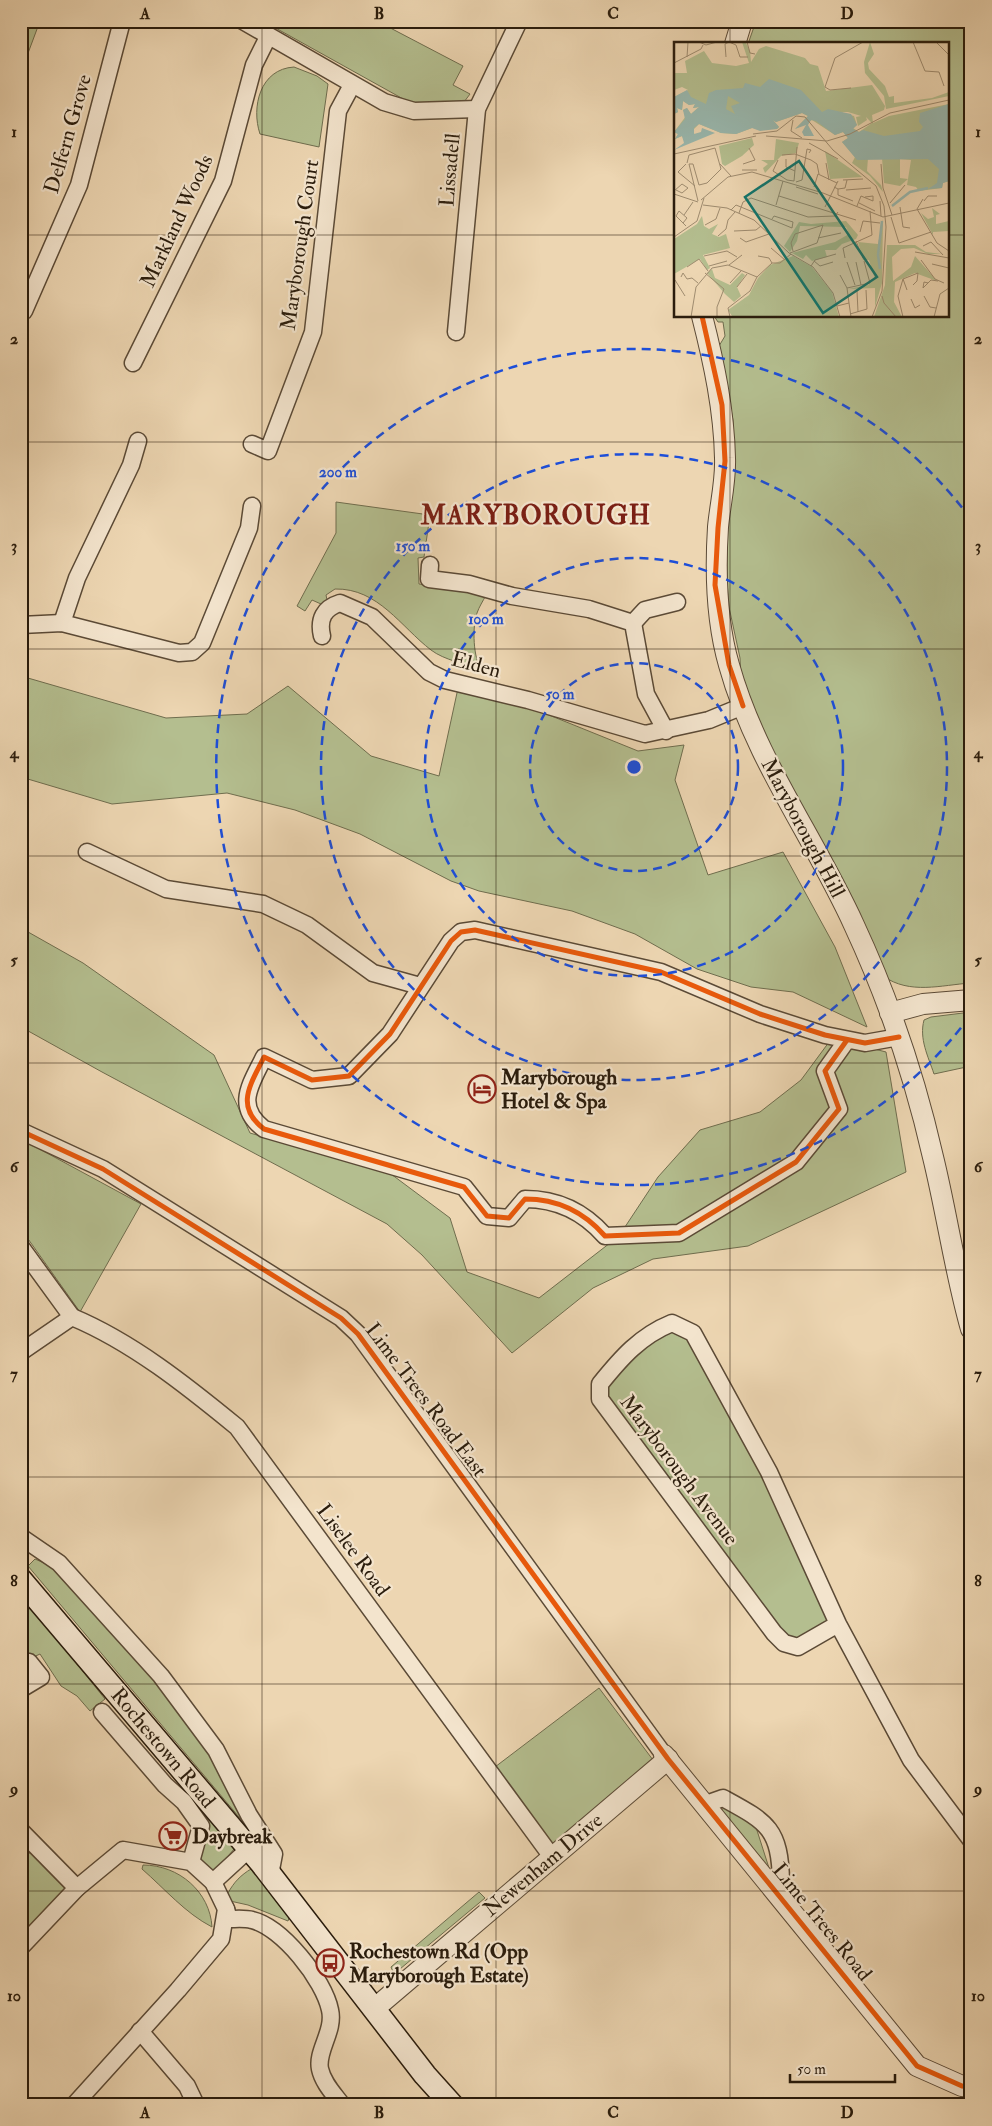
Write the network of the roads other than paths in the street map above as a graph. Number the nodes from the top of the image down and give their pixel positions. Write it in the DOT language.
graph roads {
  1 [pos="122,21"];
  2 [pos="243,21"];
  3 [pos="519,21"];
  4 [pos="742,21"];
  5 [pos="268,36"];
  6 [pos="736,42"];
  7 [pos="352,85"];
  8 [pos="477,109"];
  9 [pos="24,312"];
  10 [pos="702,318"];
  11 [pos="456,332"];
  12 [pos="133,363"];
  13 [pos="138,441"];
  14 [pos="252,444"];
  15 [pos="252,506"];
  16 [pos="430,565"];
  17 [pos="677,602"];
  18 [pos="62,623"];
  19 [pos="634,623"];
  20 [pos="21,625"];
  21 [pos="322,636"];
  22 [pos="743,706"];
  23 [pos="666,731"];
  24 [pos="87,852"];
  25 [pos="420,986"];
  26 [pos="971,1000"];
  27 [pos="890,1013"];
  28 [pos="899,1036"];
  29 [pos="847,1040"];
  30 [pos="21,1130"];
  31 [pos="21,1247"];
  32 [pos="72,1317"];
  33 [pos="971,1330"];
  34 [pos="21,1352"];
  35 [pos="21,1537"];
  36 [pos="21,1580"];
  37 [pos="838,1624"];
  38 [pos="29,1662"];
  39 [pos="21,1689"];
  40 [pos="102,1712"];
  41 [pos="666,1757"];
  42 [pos="706,1804"];
  43 [pos="971,1840"];
  44 [pos="24,1841"];
  45 [pos="249,1850"];
  46 [pos="552,1857"];
  47 [pos="192,1862"];
  48 [pos="270,1875"];
  49 [pos="213,1882"];
  50 [pos="77,1888"];
  51 [pos="774,1889"];
  52 [pos="226,1910"];
  53 [pos="21,1947"];
  54 [pos="374,2009"];
  55 [pos="140,2031"];
  56 [pos="971,2087"];
  57 [pos="74,2105"];
  58 [pos="196,2105"];
  59 [pos="342,2105"];
  60 [pos="452,2105"];
  1 -- 9 [label="street, Delfern Grove"];
  2 -- 5 [label="street"];
  3 -- 8 [label="street, Lissadell"];
  4 -- 6 [label="street"];
  5 -- 7 [label="street"];
  5 -- 12 [label="street, Markland Woods"];
  7 -- 8 [label="street"];
  7 -- 14 [label="street, Maryborough Court"];
  8 -- 11 [label="street, Lissadell"];
  10 -- 22 [label="street, Maryborough Hill"];
  13 -- 18 [label="street"];
  15 -- 18 [label="street"];
  16 -- 19 [label="street"];
  17 -- 19 [label="street"];
  18 -- 20 [label="street"];
  19 -- 23 [label="street"];
  21 -- 23 [label="street, Elden"];
  22 -- 23 [label="street, Elden"];
  22 -- 27 [label="street, Maryborough Hill"];
  24 -- 25 [label="street"];
  25 -- 29 [label="street"];
  25 -- 29 [label="street"];
  26 -- 27 [label="street"];
  27 -- 28 [label="street, Maryborough Hill"];
  28 -- 29 [label="street"];
  28 -- 33 [label="street, Maryborough Hill"];
  30 -- 41 [label="street, Lime Trees Road East"];
  31 -- 32 [label="street"];
  32 -- 34 [label="street"];
  32 -- 46 [label="street, Liselee Road"];
  35 -- 48 [label="street"];
  36 -- 45 [label="main road, Rochestown Road"];
  37 -- 37 [label="street, Maryborough Avenue"];
  37 -- 43 [label="street, Maryborough Avenue"];
  38 -- 39 [label="street"];
  40 -- 47 [label="street"];
  41 -- 42 [label="street, Lime Trees Road"];
  41 -- 46 [label="street, Newenham Drive"];
  42 -- 51 [label="street, Lime Trees Road"];
  42 -- 51 [label="street, Lime Trees Road"];
  44 -- 50 [label="street"];
  45 -- 48 [label="main road, Rochestown Road"];
  45 -- 49 [label="street"];
  46 -- 54 [label="street, Newenham Drive"];
  47 -- 49 [label="street"];
  47 -- 50 [label="street"];
  48 -- 54 [label="main road, Rochestown Road"];
  49 -- 52 [label="street"];
  50 -- 53 [label="street"];
  51 -- 56 [label="street, Lime Trees Road"];
  52 -- 55 [label="street"];
  52 -- 59 [label="street"];
  54 -- 60 [label="main road, Rochestown Road"];
  55 -- 57 [label="street"];
  55 -- 58 [label="street"];
}
